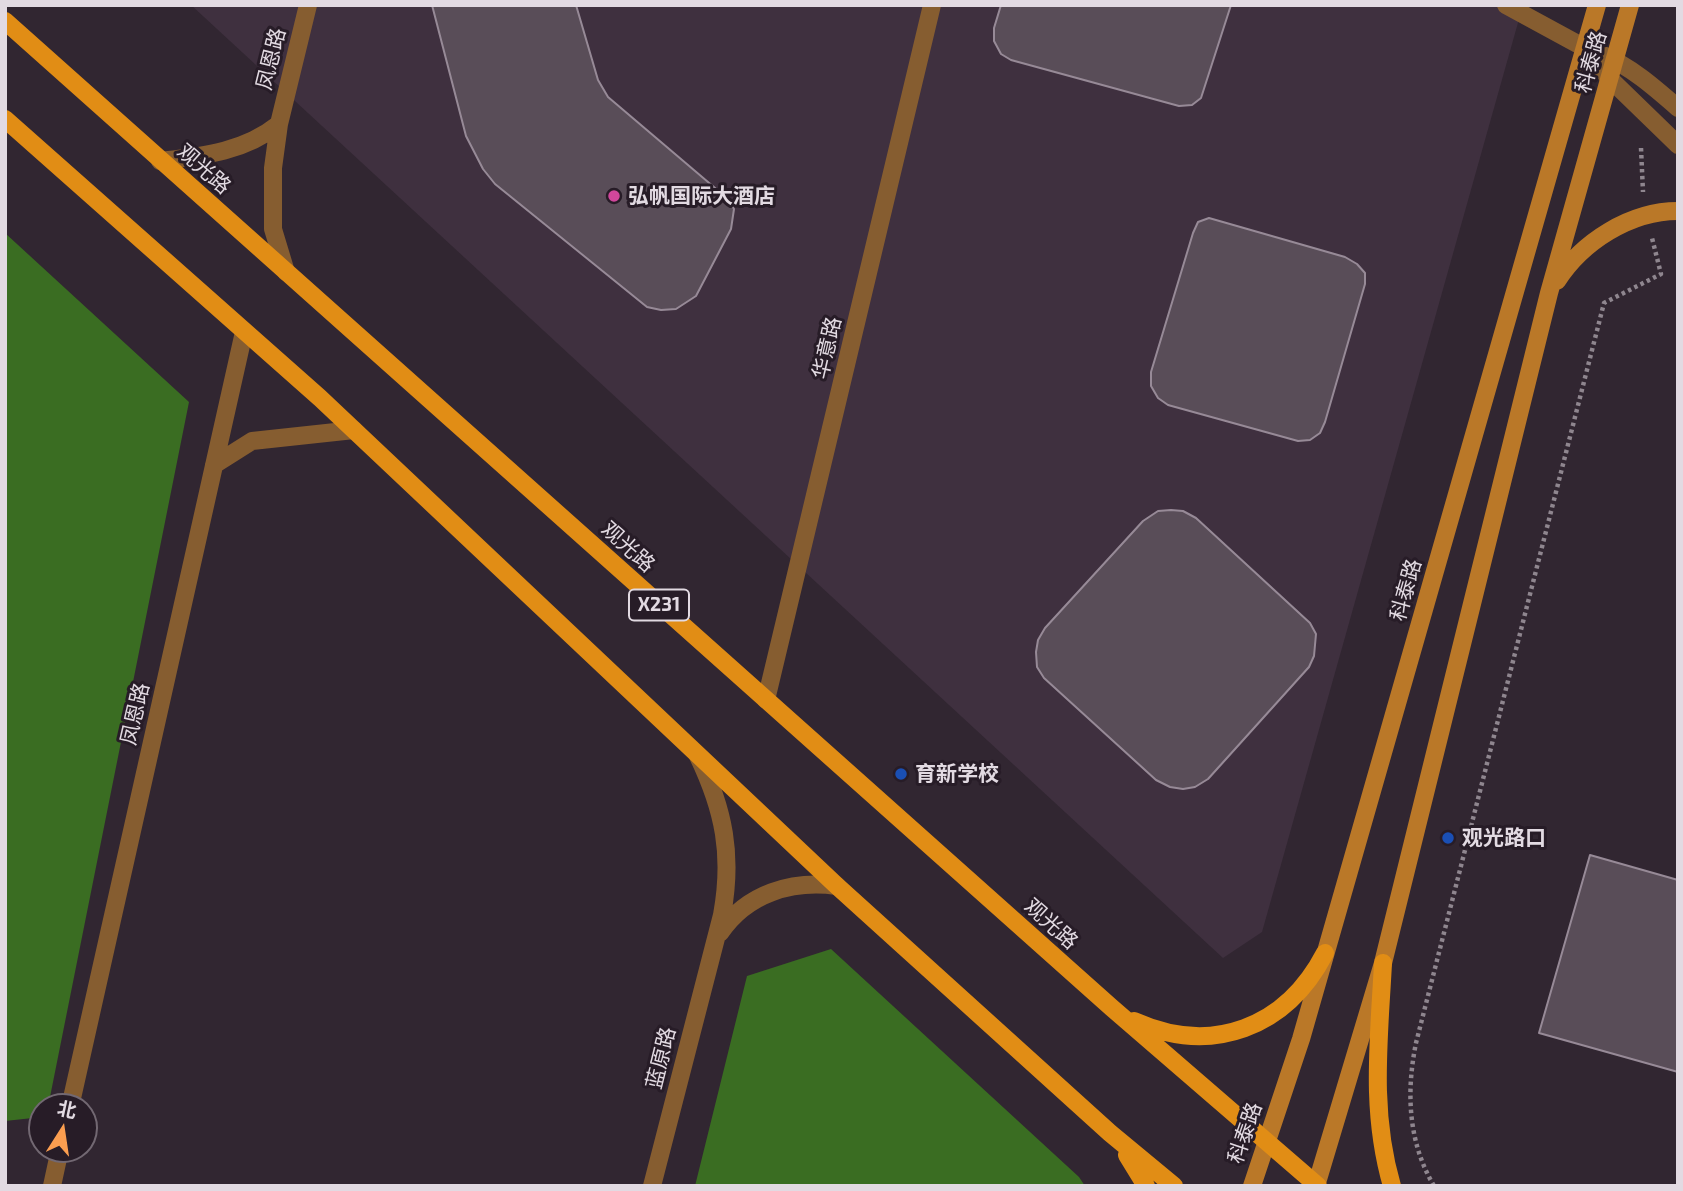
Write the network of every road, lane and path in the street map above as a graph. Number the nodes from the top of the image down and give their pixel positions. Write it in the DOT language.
graph roads {
  1 [pos="308,5"];
  2 [pos="932,5"];
  3 [pos="1506,5"];
  4 [pos="1597,5"];
  5 [pos="1630,5"];
  6 [pos="5,22"];
  7 [pos="1585,48"];
  8 [pos="1615,60"];
  9 [pos="1610,79"];
  10 [pos="1678,108"];
  11 [pos="5,120"];
  12 [pos="279,124"];
  13 [pos="1678,145"];
  14 [pos="1641,148"];
  15 [pos="160,161"];
  16 [pos="1678,211"];
  17 [pos="1647,215"];
  18 [pos="286,272"];
  19 [pos="1549,293"];
  20 [pos="244,332"];
  21 [pos="354,430"];
  22 [pos="214,465"];
  23 [pos="766,700"];
  24 [pos="697,754"];
  25 [pos="837,887"];
  26 [pos="714,942"];
  27 [pos="1325,953"];
  28 [pos="1382,963"];
  29 [pos="1112,1008"];
  30 [pos="73,1093"];
  31 [pos="1110,1133"];
  32 [pos="1266,1142"];
  33 [pos="57,1163"];
  34 [pos="1317,1185"];
  35 [pos="52,1186"];
  36 [pos="652,1186"];
  37 [pos="1146,1186"];
  38 [pos="1174,1186"];
  39 [pos="1252,1186"];
  40 [pos="1392,1186"];
  41 [pos="1434,1186"];
  1 -- 12 [label="street, 凤恩路"];
  2 -- 23 [label="street, 华意路"];
  3 -- 7 [label="street"];
  4 -- 7 [label="main road, 科泰路"];
  5 -- 8 [label="main road, 科泰路"];
  6 -- 15 [label="main road, 观光路 / X231"];
  7 -- 8 [label="street"];
  7 -- 9 [label="street"];
  7 -- 27 [label="main road, 科泰路"];
  8 -- 9 [label="main road, 科泰路"];
  8 -- 10 [label="street"];
  9 -- 13 [label="street"];
  9 -- 19 [label="main road, 科泰路"];
  11 -- 20 [label="main road"];
  12 -- 15 [label="street, 凤恩路"];
  12 -- 18 [label="street, 凤恩路"];
  14 -- 17 [label="path"];
  15 -- 18 [label="main road, 观光路 / X231"];
  16 -- 17 [label="main road"];
  17 -- 19 [label="main road"];
  17 -- 41 [label="path"];
  18 -- 23 [label="main road, 观光路 / X231"];
  19 -- 28 [label="main road, 科泰路"];
  20 -- 21 [label="main road"];
  20 -- 22 [label="street, 凤恩路"];
  21 -- 22 [label="street"];
  21 -- 24 [label="main road"];
  22 -- 30 [label="street, 凤恩路"];
  23 -- 29 [label="main road, 观光路 / X231"];
  24 -- 25 [label="main road"];
  24 -- 26 [label="street, 蓝原路"];
  25 -- 26 [label="street, 蓝原路"];
  25 -- 31 [label="main road"];
  26 -- 36 [label="street, 蓝原路"];
  27 -- 29 [label="main road"];
  27 -- 32 [label="main road, 科泰路"];
  28 -- 34 [label="main road, 科泰路"];
  28 -- 40 [label="main road"];
  29 -- 32 [label="main road, 观光路 / X231"];
  31 -- 37 [label="main road"];
  31 -- 38 [label="main road"];
  32 -- 34 [label="main road, 观光路 / X231"];
  32 -- 39 [label="main road, 科泰路"];
  33 -- 35 [label="street"];
}
